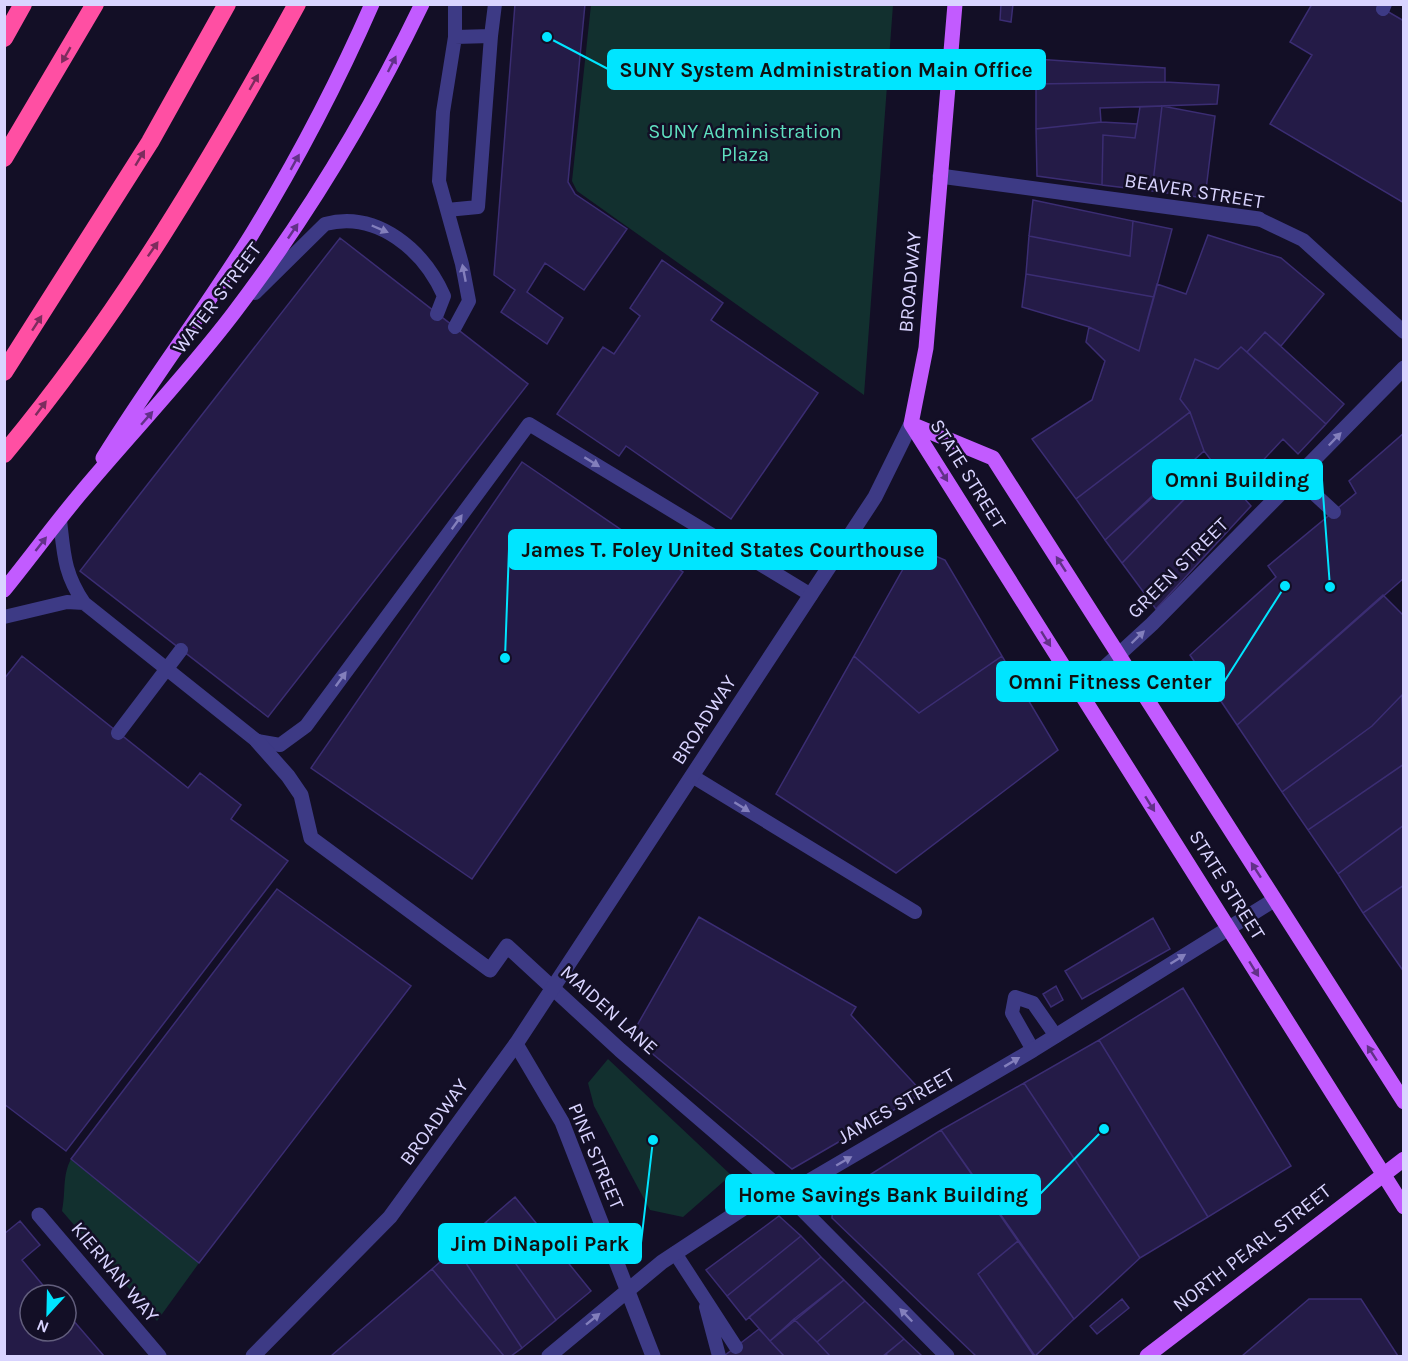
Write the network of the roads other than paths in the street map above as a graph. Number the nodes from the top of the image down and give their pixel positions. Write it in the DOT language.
graph roads {
  1 [pos="23,4"];
  2 [pos="95,4"];
  3 [pos="227,4"];
  4 [pos="297,4"];
  5 [pos="372,4"];
  6 [pos="422,4"];
  7 [pos="455,4"];
  8 [pos="495,4"];
  9 [pos="955,4"];
  10 [pos="491,36"];
  11 [pos="455,37"];
  12 [pos="4,38"];
  13 [pos="4,158"];
  14 [pos="940,176"];
  15 [pos="447,210"];
  16 [pos="1259,219"];
  17 [pos="234,314"];
  18 [pos="437,314"];
  19 [pos="455,327"];
  20 [pos="1404,332"];
  21 [pos="1404,368"];
  22 [pos="4,372"];
  23 [pos="912,424"];
  24 [pos="4,454"];
  25 [pos="1297,478"];
  26 [pos="81,493"];
  27 [pos="1334,512"];
  28 [pos="60,520"];
  29 [pos="4,590"];
  30 [pos="811,595"];
  31 [pos="84,603"];
  32 [pos="4,617"];
  33 [pos="181,650"];
  34 [pos="1119,656"];
  35 [pos="167,669"];
  36 [pos="1079,691"];
  37 [pos="118,733"];
  38 [pos="257,741"];
  39 [pos="692,776"];
  40 [pos="1274,900"];
  41 [pos="915,912"];
  42 [pos="1229,928"];
  43 [pos="553,988"];
  44 [pos="1056,1036"];
  45 [pos="516,1044"];
  46 [pos="1033,1050"];
  47 [pos="1404,1102"];
  48 [pos="1404,1159"];
  49 [pos="1384,1174"];
  50 [pos="787,1194"];
  51 [pos="1404,1206"];
  52 [pos="39,1215"];
  53 [pos="675,1253"];
  54 [pos="628,1290"];
  55 [pos="703,1296"];
  56 [pos="736,1347"];
  57 [pos="159,1356"];
  58 [pos="253,1356"];
  59 [pos="549,1356"];
  60 [pos="653,1356"];
  61 [pos="719,1356"];
  62 [pos="947,1356"];
  63 [pos="1147,1356"];
  1 -- 12 [label="highway"];
  2 -- 13 [label="highway, one-way"];
  22 -- 3 [label="highway, one-way"];
  24 -- 4 [label="highway, one-way"];
  26 -- 5 [label="main road, one-way"];
  17 -- 6 [label="main road, WATER STREET, one-way"];
  7 -- 11 [label="lane"];
  8 -- 10 [label="lane"];
  9 -- 14 [label="main road, BROADWAY"];
  10 -- 11 [label="lane"];
  10 -- 15 [label="lane"];
  11 -- 15 [label="lane"];
  14 -- 16 [label="street, BEAVER STREET"];
  14 -- 23 [label="main road, BROADWAY"];
  19 -- 15 [label="lane, one-way"];
  16 -- 20 [label="lane, BEAVER STREET"];
  17 -- 18 [label="lane, one-way"];
  26 -- 17 [label="main road, WATER STREET, one-way"];
  25 -- 21 [label="street, GREEN STREET, one-way"];
  23 -- 30 [label="street, BROADWAY"];
  34 -- 23 [label="main road, STATE STREET, one-way"];
  23 -- 36 [label="main road, STATE STREET, one-way"];
  25 -- 27 [label="lane"];
  34 -- 25 [label="street, GREEN STREET, one-way"];
  26 -- 28 [label="main road, WATER STREET"];
  29 -- 28 [label="main road, WATER STREET, one-way"];
  28 -- 31 [label="lane"];
  38 -- 30 [label="lane, one-way"];
  30 -- 39 [label="street, BROADWAY"];
  31 -- 32 [label="lane"];
  31 -- 35 [label="lane"];
  33 -- 35 [label="lane"];
  34 -- 36 [label="street, GREEN STREET"];
  40 -- 34 [label="main road, STATE STREET, one-way"];
  35 -- 37 [label="lane"];
  35 -- 38 [label="lane"];
  36 -- 42 [label="main road, STATE STREET, one-way"];
  38 -- 43 [label="street, MAIDEN LANE"];
  39 -- 41 [label="lane, one-way"];
  39 -- 43 [label="street, BROADWAY"];
  40 -- 42 [label="street, JAMES STREET"];
  47 -- 40 [label="main road, STATE STREET, one-way"];
  44 -- 42 [label="street, JAMES STREET, one-way"];
  42 -- 49 [label="main road, STATE STREET, one-way"];
  43 -- 45 [label="street, BROADWAY"];
  43 -- 50 [label="street, MAIDEN LANE"];
  44 -- 46 [label="street, JAMES STREET"];
  44 -- 46 [label="lane"];
  45 -- 54 [label="street, PINE STREET"];
  45 -- 58 [label="street, BROADWAY"];
  50 -- 46 [label="street, JAMES STREET, one-way"];
  48 -- 49 [label="main road, NORTH PEARL STREET"];
  49 -- 51 [label="main road, STATE STREET"];
  49 -- 63 [label="main road, NORTH PEARL STREET"];
  50 -- 53 [label="street, JAMES STREET"];
  62 -- 50 [label="street, MAIDEN LANE, one-way"];
  52 -- 57 [label="street, KIERNAN WAY"];
  53 -- 54 [label="street, JAMES STREET"];
  53 -- 55 [label="lane"];
  59 -- 54 [label="street, JAMES STREET, one-way"];
  54 -- 60 [label="street, PINE STREET"];
  55 -- 56 [label="lane"];
  55 -- 61 [label="lane"];
}
